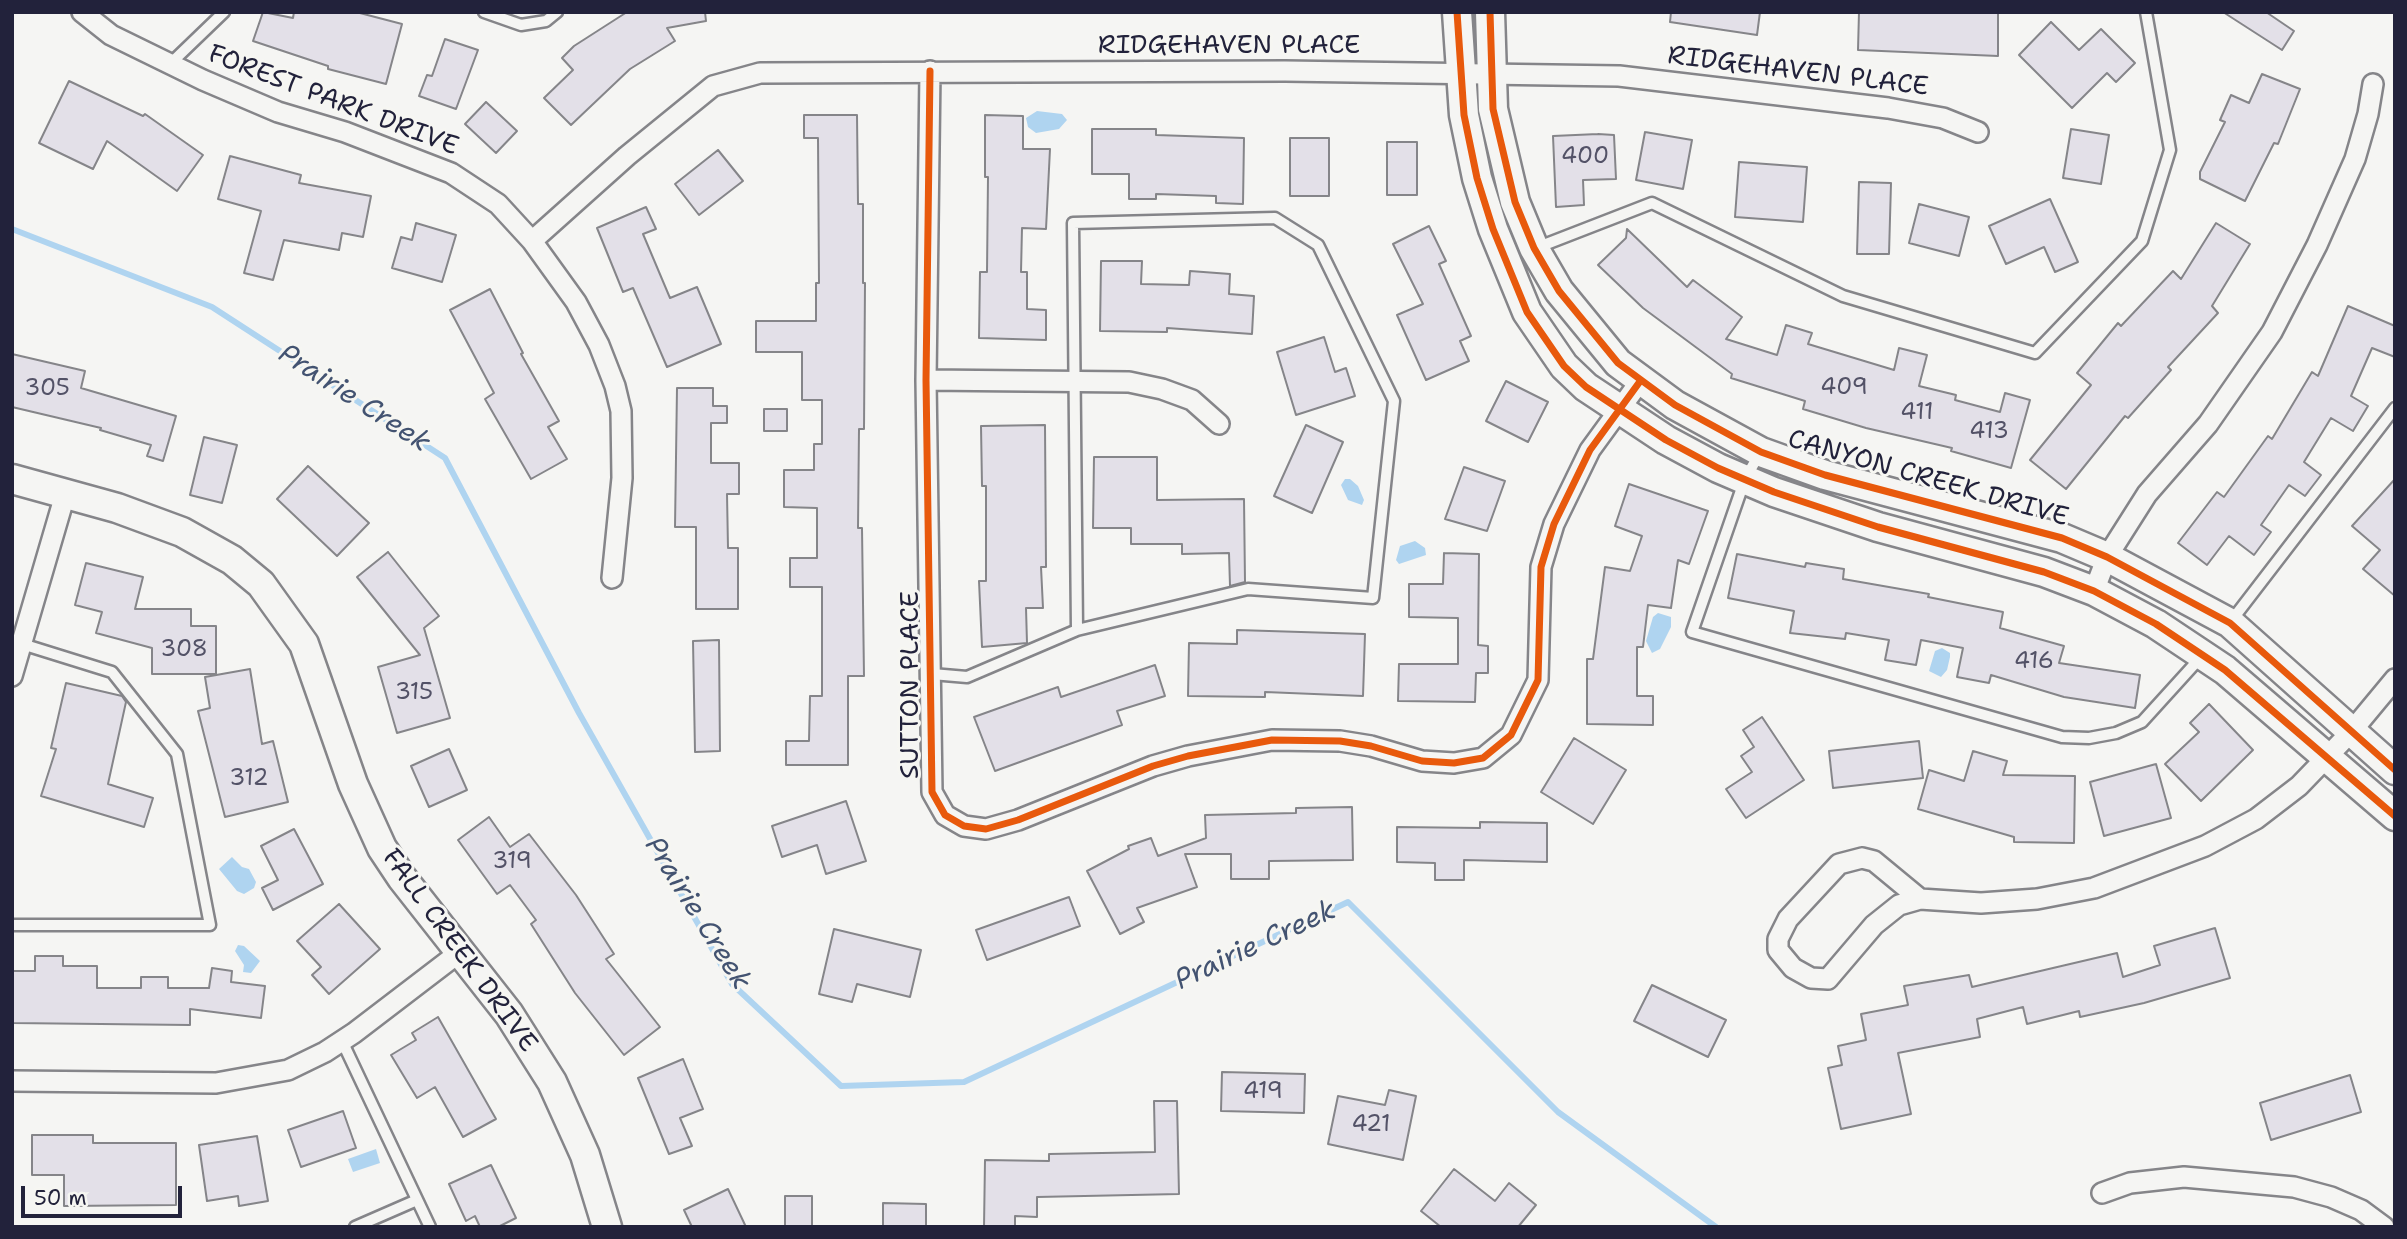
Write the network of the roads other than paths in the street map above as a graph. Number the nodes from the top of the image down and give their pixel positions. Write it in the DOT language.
graph roads {
  1 [pos="82,12"];
  2 [pos="224,12"];
  3 [pos="484,12"];
  4 [pos="557,12"];
  5 [pos="1457,12"];
  6 [pos="1490,12"];
  7 [pos="2146,12"];
  8 [pos="170,65"];
  9 [pos="930,71"];
  10 [pos="1459,74"];
  11 [pos="1490,74"];
  12 [pos="2373,84"];
  13 [pos="1979,132"];
  14 [pos="533,241"];
  15 [pos="1534,248"];
  16 [pos="926,380"];
  17 [pos="1641,380"];
  18 [pos="1076,382"];
  19 [pos="2395,408"];
  20 [pos="1620,411"];
  21 [pos="1219,424"];
  22 [pos="1761,452"];
  23 [pos="12,479"];
  24 [pos="1745,479"];
  25 [pos="65,495"];
  26 [pos="2107,557"];
  27 [pos="612,578"];
  28 [pos="2094,591"];
  29 [pos="2230,623"];
  30 [pos="1077,630"];
  31 [pos="22,644"];
  32 [pos="2203,656"];
  33 [pos="932,674"];
  34 [pos="12,676"];
  35 [pos="2395,679"];
  36 [pos="2351,732"];
  37 [pos="2326,758"];
  38 [pos="2395,769"];
  39 [pos="2395,816"];
  40 [pos="1920,899"];
  41 [pos="12,925"];
  42 [pos="460,952"];
  43 [pos="342,1041"];
  44 [pos="12,1081"];
  45 [pos="2102,1193"];
  46 [pos="417,1199"];
  47 [pos="355,1227"];
  48 [pos="430,1227"];
  49 [pos="607,1227"];
  50 [pos="2384,1227"];
  1 -- 8 [label="street, FOREST PARK DRIVE"];
  2 -- 8 [label="lane"];
  3 -- 4 [label="lane"];
  5 -- 10 [label="street, CANYON CREEK DRIVE"];
  6 -- 11 [label="street, CANYON CREEK DRIVE"];
  7 -- 15 [label="lane"];
  8 -- 14 [label="street, FOREST PARK DRIVE"];
  9 -- 10 [label="street, RIDGEHAVEN PLACE"];
  9 -- 14 [label="street, RIDGEHAVEN PLACE"];
  9 -- 16 [label="street, SUTTON PLACE"];
  10 -- 11 [label="street, RIDGEHAVEN PLACE"];
  10 -- 20 [label="street, CANYON CREEK DRIVE"];
  11 -- 13 [label="street, RIDGEHAVEN PLACE"];
  11 -- 15 [label="street, CANYON CREEK DRIVE"];
  12 -- 26 [label="street"];
  14 -- 27 [label="street, FOREST PARK DRIVE"];
  15 -- 17 [label="street, CANYON CREEK DRIVE"];
  16 -- 18 [label="street"];
  16 -- 33 [label="street, SUTTON PLACE"];
  17 -- 20 [label="street, SUTTON PLACE"];
  17 -- 22 [label="street, CANYON CREEK DRIVE"];
  18 -- 21 [label="street"];
  18 -- 30 [label="lane"];
  18 -- 30 [label="lane"];
  19 -- 29 [label="lane"];
  20 -- 24 [label="street, CANYON CREEK DRIVE"];
  20 -- 33 [label="street, SUTTON PLACE"];
  22 -- 24 [label="lane"];
  22 -- 26 [label="street, CANYON CREEK DRIVE"];
  23 -- 25 [label="street, FALL CREEK DRIVE"];
  24 -- 28 [label="street, CANYON CREEK DRIVE"];
  24 -- 32 [label="lane"];
  25 -- 31 [label="street"];
  25 -- 42 [label="street, FALL CREEK DRIVE"];
  26 -- 28 [label="street"];
  26 -- 29 [label="street, CANYON CREEK DRIVE"];
  28 -- 32 [label="street, CANYON CREEK DRIVE"];
  29 -- 36 [label="street, CANYON CREEK DRIVE"];
  30 -- 33 [label="lane"];
  31 -- 34 [label="street"];
  31 -- 41 [label="lane"];
  32 -- 37 [label="street, CANYON CREEK DRIVE"];
  35 -- 36 [label="street"];
  36 -- 37 [label="street"];
  36 -- 38 [label="street, CANYON CREEK DRIVE"];
  37 -- 39 [label="street, CANYON CREEK DRIVE"];
  37 -- 40 [label="street"];
  40 -- 40 [label="street"];
  42 -- 43 [label="street"];
  42 -- 49 [label="street, FALL CREEK DRIVE"];
  43 -- 44 [label="street"];
  43 -- 46 [label="lane"];
  45 -- 50 [label="street"];
  46 -- 47 [label="lane"];
  46 -- 48 [label="lane"];
}
